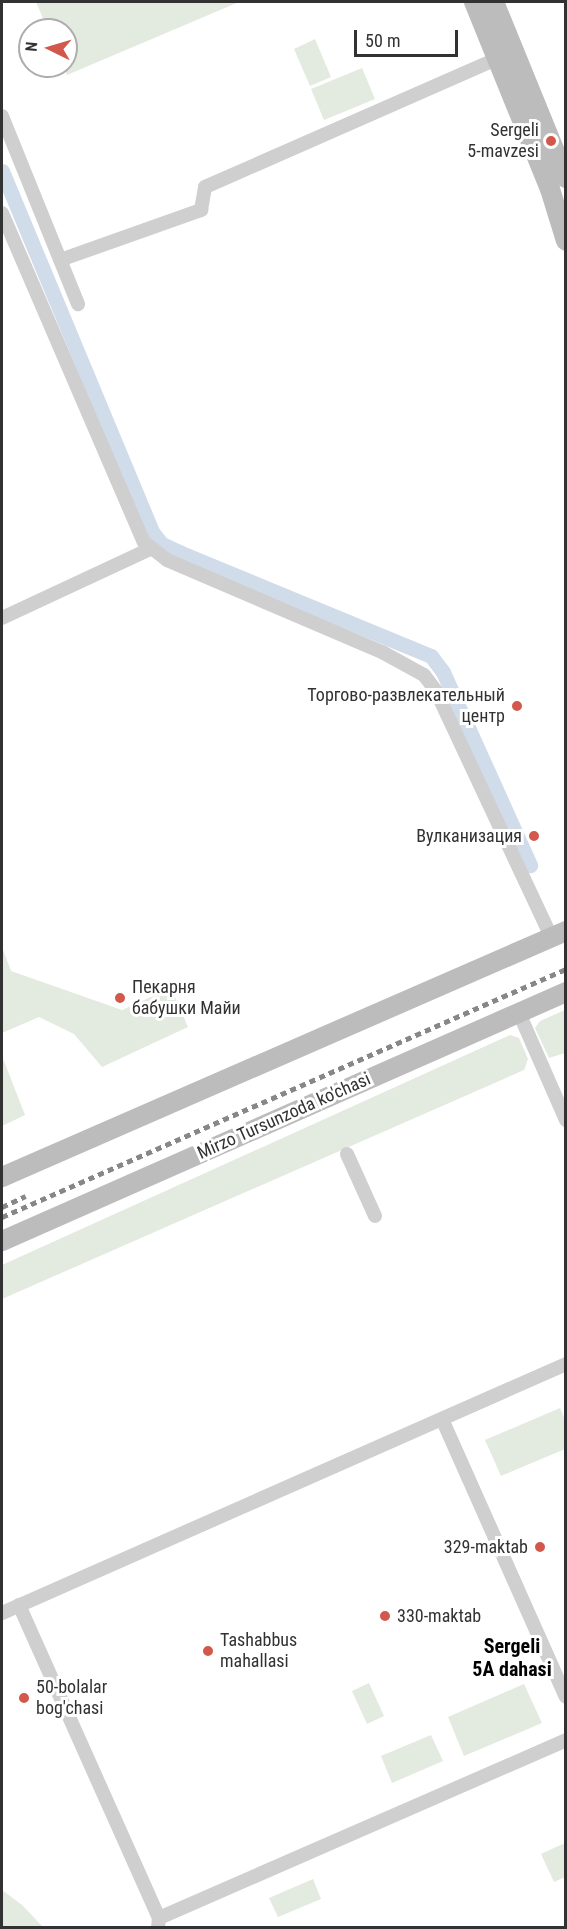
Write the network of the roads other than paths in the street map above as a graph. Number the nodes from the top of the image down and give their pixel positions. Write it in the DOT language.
graph roads {
  1 [pos="474,2"];
  2 [pos="494,2"];
  3 [pos="506,55"];
  4 [pos="2,116"];
  5 [pos="566,178"];
  6 [pos="2,213"];
  7 [pos="566,241"];
  8 [pos="60,260"];
  9 [pos="78,304"];
  10 [pos="150,549"];
  11 [pos="2,618"];
  12 [pos="558,934"];
  13 [pos="566,992"];
  14 [pos="519,1013"];
  15 [pos="566,1120"];
  16 [pos="347,1154"];
  17 [pos="2,1177"];
  18 [pos="375,1216"];
  19 [pos="2,1240"];
  20 [pos="566,1364"];
  21 [pos="442,1419"];
  22 [pos="19,1605"];
  23 [pos="2,1613"];
  24 [pos="566,1697"];
  25 [pos="566,1740"];
  26 [pos="158,1923"];
  1 -- 3 [label="main road"];
  2 -- 3 [label="main road"];
  3 -- 5 [label="main road"];
  3 -- 7 [label="main road"];
  3 -- 8 [label="street"];
  4 -- 8 [label="street"];
  6 -- 10 [label="street"];
  8 -- 9 [label="street"];
  10 -- 11 [label="street"];
  10 -- 12 [label="street"];
  12 -- 17 [label="main road"];
  13 -- 14 [label="main road, Mirzo Tursunzoda ko'chasi"];
  14 -- 15 [label="street"];
  14 -- 19 [label="main road, Mirzo Tursunzoda ko'chasi"];
  16 -- 18 [label="street"];
  20 -- 21 [label="street"];
  21 -- 22 [label="street"];
  21 -- 24 [label="street"];
  22 -- 23 [label="street"];
  22 -- 26 [label="street"];
  25 -- 26 [label="street"];
}
